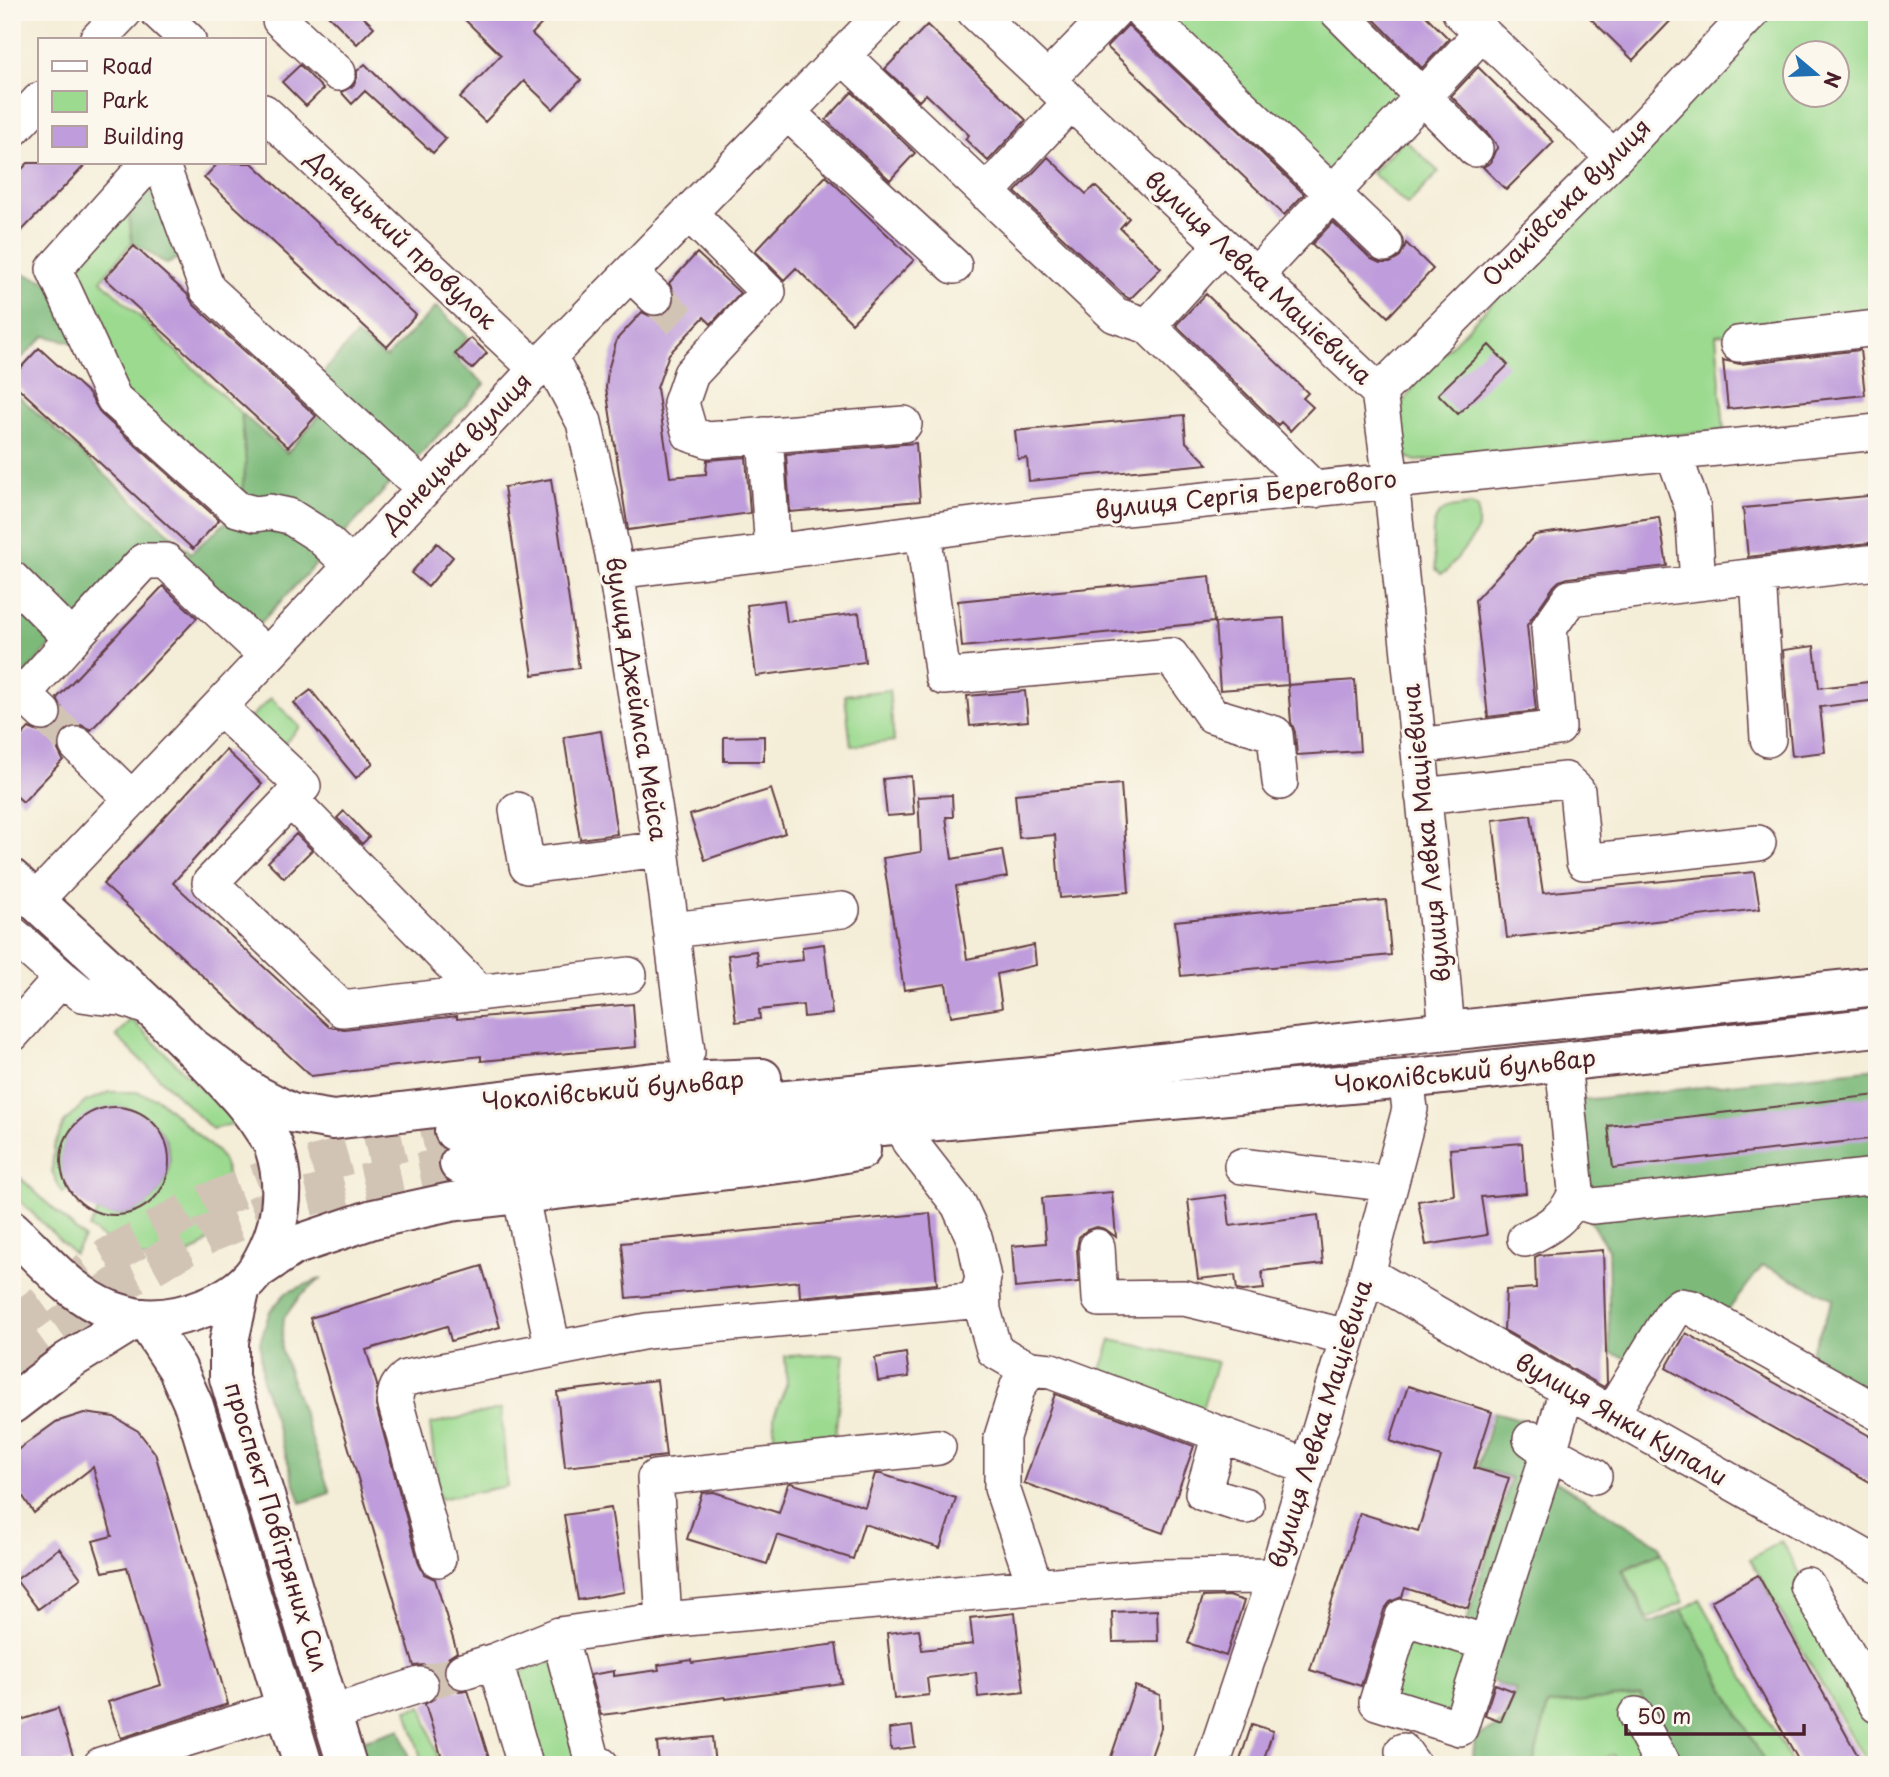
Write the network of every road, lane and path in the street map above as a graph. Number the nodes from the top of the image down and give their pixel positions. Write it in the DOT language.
graph roads {
  1 [pos="124,12"];
  2 [pos="158,12"];
  3 [pos="885,12"];
  4 [pos="975,12"];
  5 [pos="1113,12"];
  6 [pos="1143,12"];
  7 [pos="1338,12"];
  8 [pos="1752,12"];
  9 [pos="1471,23"];
  10 [pos="277,24"];
  11 [pos="99,38"];
  12 [pos="186,38"];
  13 [pos="843,55"];
  14 [pos="338,73"];
  15 [pos="1059,91"];
  16 [pos="1422,98"];
  17 [pos="38,102"];
  18 [pos="788,113"];
  19 [pos="266,114"];
  20 [pos="12,130"];
  21 [pos="1475,149"];
  22 [pos="1614,158"];
  23 [pos="148,164"];
  24 [pos="161,164"];
  25 [pos="986,193"];
  26 [pos="1334,193"];
  27 [pos="689,213"];
  28 [pos="1385,244"];
  29 [pos="1222,245"];
  30 [pos="954,266"];
  31 [pos="630,273"];
  32 [pos="1255,276"];
  33 [pos="655,297"];
  34 [pos="1148,326"];
  35 [pos="1877,328"];
  36 [pos="1738,344"];
  37 [pos="543,362"];
  38 [pos="1379,392"];
  39 [pos="904,424"];
  40 [pos="1877,432"];
  41 [pos="765,435"];
  42 [pos="1673,452"];
  43 [pos="1391,480"];
  44 [pos="424,488"];
  45 [pos="1315,490"];
  46 [pos="923,532"];
  47 [pos="773,552"];
  48 [pos="1877,562"];
  49 [pos="351,565"];
  50 [pos="616,571"];
  51 [pos="1758,576"];
  52 [pos="12,579"];
  53 [pos="1698,583"];
  54 [pos="72,639"];
  55 [pos="267,656"];
  56 [pos="219,707"];
  57 [pos="43,713"];
  58 [pos="1768,738"];
  59 [pos="77,745"];
  60 [pos="1418,747"];
  61 [pos="1280,782"];
  62 [pos="1423,796"];
  63 [pos="132,799"];
  64 [pos="290,799"];
  65 [pos="517,810"];
  66 [pos="1758,843"];
  67 [pos="661,849"];
  68 [pos="24,890"];
  69 [pos="842,910"];
  70 [pos="672,929"];
  71 [pos="12,933"];
  72 [pos="629,975"];
  73 [pos="62,978"];
  74 [pos="1877,986"];
  75 [pos="480,993"];
  76 [pos="150,1008"];
  77 [pos="1877,1027"];
  78 [pos="1447,1031"];
  79 [pos="12,1034"];
  80 [pos="192,1048"];
  81 [pos="687,1052"];
  82 [pos="1563,1062"];
  83 [pos="1406,1079"];
  84 [pos="1054,1093"];
  85 [pos="909,1142"];
  86 [pos="457,1147"];
  87 [pos="1242,1166"];
  88 [pos="1877,1175"];
  89 [pos="1390,1184"];
  90 [pos="1576,1191"];
  91 [pos="520,1194"];
  92 [pos="12,1230"];
  93 [pos="1525,1240"];
  94 [pos="1097,1247"];
  95 [pos="1367,1274"];
  96 [pos="249,1279"];
  97 [pos="982,1286"];
  98 [pos="141,1318"];
  99 [pos="1348,1338"];
  100 [pos="553,1349"];
  101 [pos="1031,1369"];
  102 [pos="1567,1389"];
  103 [pos="12,1404"];
  104 [pos="1877,1412"];
  105 [pos="1611,1414"];
  106 [pos="1220,1434"];
  107 [pos="1539,1444"];
  108 [pos="938,1447"];
  109 [pos="1308,1467"];
  110 [pos="1594,1476"];
  111 [pos="1245,1506"];
  112 [pos="438,1559"];
  113 [pos="1877,1564"];
  114 [pos="1275,1576"];
  115 [pos="1807,1584"];
  116 [pos="1035,1586"];
  117 [pos="664,1620"];
  118 [pos="559,1635"];
  119 [pos="1487,1643"];
  120 [pos="420,1685"];
  121 [pos="1877,1705"];
  122 [pos="285,1708"];
  123 [pos="332,1713"];
  124 [pos="1636,1715"];
  125 [pos="101,1765"];
  126 [pos="303,1765"];
  127 [pos="348,1765"];
  128 [pos="524,1765"];
  129 [pos="601,1765"];
  130 [pos="1212,1765"];
  131 [pos="1663,1765"];
  1 -- 11 [label="street"];
  2 -- 12 [label="street"];
  3 -- 13 [label="street, Донецька вулиця"];
  4 -- 15 [label="street, вулиця Левка Мацієвича"];
  5 -- 15 [label="street"];
  6 -- 26 [label="street"];
  7 -- 16 [label="street"];
  8 -- 22 [label="street, Очаківська вулиця"];
  9 -- 16 [label="street"];
  9 -- 22 [label="street"];
  10 -- 14 [label="street"];
  13 -- 18 [label="street, Донецька вулиця"];
  13 -- 25 [label="street"];
  15 -- 25 [label="street"];
  15 -- 29 [label="street, вулиця Левка Мацієвича"];
  16 -- 21 [label="street"];
  16 -- 26 [label="street"];
  17 -- 20 [label="street"];
  18 -- 27 [label="street, Донецька вулиця"];
  18 -- 30 [label="street"];
  19 -- 37 [label="street, Донецький провулок"];
  22 -- 38 [label="street, Очаківська вулиця"];
  23 -- 49 [label="street"];
  24 -- 44 [label="street"];
  25 -- 34 [label="street"];
  26 -- 28 [label="street"];
  26 -- 32 [label="street"];
  27 -- 31 [label="street, Донецька вулиця"];
  27 -- 41 [label="street"];
  29 -- 32 [label="street, вулиця Левка Мацієвича"];
  29 -- 34 [label="street"];
  31 -- 33 [label="street"];
  31 -- 37 [label="street, Донецька вулиця"];
  32 -- 38 [label="street, вулиця Левка Мацієвича"];
  34 -- 45 [label="street"];
  35 -- 36 [label="street"];
  37 -- 44 [label="street, Донецька вулиця"];
  37 -- 50 [label="street, вулиця Джеймса Мейса"];
  38 -- 43 [label="street, вулиця Левка Мацієвича"];
  39 -- 41 [label="street"];
  40 -- 42 [label="street, вулиця Сергія Берегового"];
  41 -- 47 [label="street"];
  42 -- 43 [label="street, вулиця Сергія Берегового"];
  42 -- 53 [label="street"];
  43 -- 45 [label="street, вулиця Сергія Берегового"];
  43 -- 60 [label="street, вулиця Левка Мацієвича"];
  44 -- 49 [label="street, Донецька вулиця"];
  45 -- 46 [label="street, вулиця Сергія Берегового"];
  46 -- 47 [label="street, вулиця Сергія Берегового"];
  46 -- 61 [label="street"];
  47 -- 50 [label="street, вулиця Сергія Берегового"];
  48 -- 51 [label="street"];
  49 -- 55 [label="street, Донецька вулиця"];
  50 -- 67 [label="street, вулиця Джеймса Мейса"];
  51 -- 53 [label="street"];
  51 -- 58 [label="street"];
  52 -- 54 [label="street"];
  53 -- 60 [label="street"];
  54 -- 55 [label="street"];
  54 -- 57 [label="street"];
  55 -- 56 [label="street, Донецька вулиця"];
  56 -- 63 [label="street, Донецька вулиця"];
  56 -- 64 [label="street"];
  59 -- 63 [label="street"];
  60 -- 62 [label="street, вулиця Левка Мацієвича"];
  62 -- 66 [label="street"];
  62 -- 78 [label="street, вулиця Левка Мацієвича"];
  63 -- 68 [label="street, Донецька вулиця"];
  64 -- 75 [label="street"];
  64 -- 75 [label="street"];
  65 -- 67 [label="street"];
  67 -- 70 [label="street, вулиця Джеймса Мейса"];
  68 -- 76 [label="main road"];
  69 -- 70 [label="street"];
  70 -- 81 [label="street, вулиця Джеймса Мейса"];
  71 -- 73 [label="street"];
  72 -- 75 [label="street"];
  73 -- 76 [label="street"];
  73 -- 79 [label="street"];
  74 -- 78 [label="main road, Чоколівський бульвар"];
  76 -- 80 [label="main road"];
  77 -- 82 [label="main road, Чоколівський бульвар"];
  78 -- 84 [label="main road, Чоколівський бульвар"];
  80 -- 84 [label="main road, Чоколівський бульвар"];
  80 -- 96 [label="main road, проспект Повітряних Сил"];
  82 -- 83 [label="main road, Чоколівський бульвар"];
  82 -- 90 [label="street"];
  83 -- 84 [label="main road, Чоколівський бульвар"];
  83 -- 89 [label="street, вулиця Левка Мацієвича"];
  84 -- 85 [label="main road, Чоколівський бульвар"];
  84 -- 86 [label="main road, Чоколівський бульвар"];
  85 -- 91 [label="main road, Чоколівський бульвар"];
  85 -- 97 [label="street"];
  87 -- 89 [label="street"];
  88 -- 90 [label="street"];
  89 -- 95 [label="street, вулиця Левка Мацієвича"];
  90 -- 93 [label="street"];
  91 -- 96 [label="main road, Чоколівський бульвар"];
  91 -- 100 [label="street"];
  92 -- 98 [label="main road"];
  94 -- 99 [label="street"];
  95 -- 99 [label="street, вулиця Левка Мацієвича"];
  95 -- 102 [label="street, вулиця Янки Купали"];
  96 -- 98 [label="main road, Чоколівський бульвар"];
  96 -- 123 [label="main road, проспект Повітряних Сил"];
  97 -- 100 [label="street"];
  97 -- 101 [label="street"];
  98 -- 103 [label="main road"];
  98 -- 122 [label="main road, проспект Повітряних Сил"];
  99 -- 109 [label="street, вулиця Левка Мацієвича"];
  100 -- 112 [label="street"];
  101 -- 106 [label="street"];
  101 -- 116 [label="street"];
  102 -- 105 [label="street, вулиця Янки Купали"];
  102 -- 107 [label="street"];
  104 -- 105 [label="street"];
  105 -- 113 [label="street, вулиця Янки Купали"];
  106 -- 109 [label="street"];
  106 -- 111 [label="street"];
  107 -- 110 [label="street"];
  107 -- 119 [label="street"];
  108 -- 117 [label="street"];
  109 -- 114 [label="street, вулиця Левка Мацієвича"];
  114 -- 116 [label="street"];
  114 -- 130 [label="street, вулиця Левка Мацієвича"];
  115 -- 121 [label="street"];
  116 -- 117 [label="street"];
  117 -- 118 [label="street"];
  118 -- 128 [label="street"];
  118 -- 129 [label="street"];
  120 -- 123 [label="street"];
  122 -- 125 [label="street"];
  122 -- 126 [label="main road, проспект Повітряних Сил"];
  123 -- 127 [label="main road, проспект Повітряних Сил"];
  124 -- 131 [label="street"];
}
